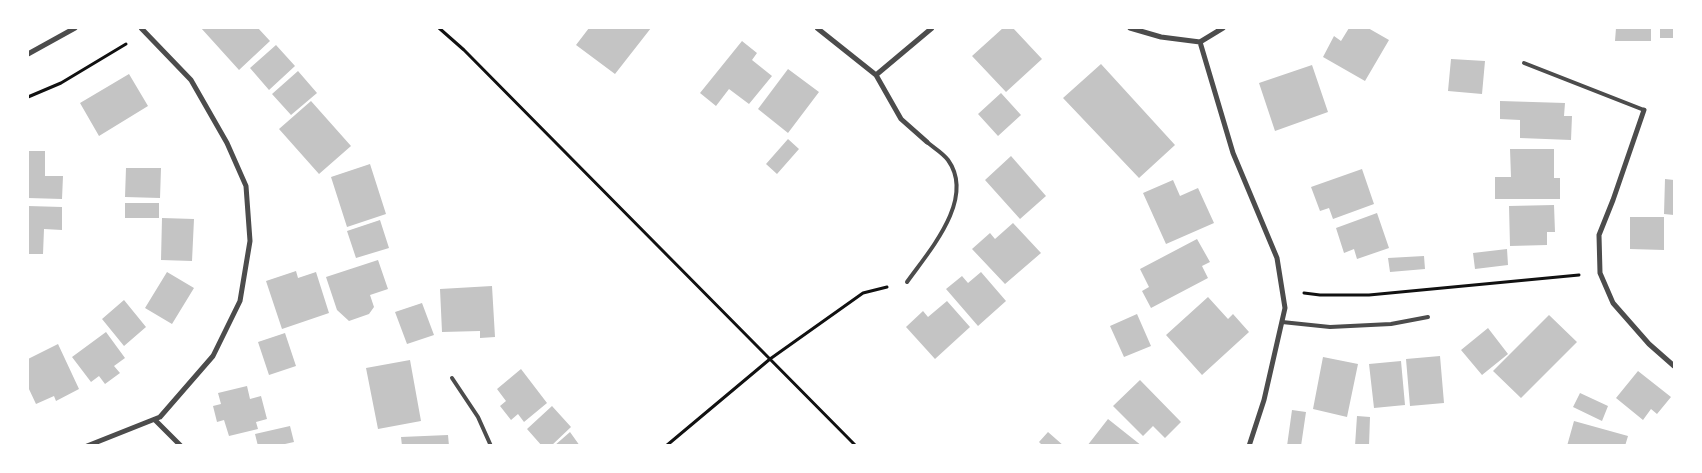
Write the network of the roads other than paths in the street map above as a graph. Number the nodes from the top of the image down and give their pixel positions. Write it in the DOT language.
graph roads {
  1 [pos="75,28"];
  2 [pos="816,28"];
  3 [pos="932,28"];
  4 [pos="1130,28"];
  5 [pos="1223,28"];
  6 [pos="144,30"];
  7 [pos="1200,42"];
  8 [pos="28,54"];
  9 [pos="1524,63"];
  10 [pos="876,74"];
  11 [pos="1644,110"];
  12 [pos="928,142"];
  13 [pos="907,282"];
  14 [pos="1428,317"];
  15 [pos="1282,322"];
  16 [pos="1674,366"];
  17 [pos="452,378"];
  18 [pos="155,420"];
  19 [pos="87,446"];
  20 [pos="181,446"];
  21 [pos="491,446"];
  22 [pos="1249,446"];
  1 -- 8 [label="street"];
  2 -- 10 [label="street"];
  3 -- 10 [label="street"];
  4 -- 7 [label="street"];
  5 -- 7 [label="street"];
  6 -- 18 [label="street"];
  7 -- 15 [label="street"];
  9 -- 11 [label="lane"];
  10 -- 12 [label="street"];
  11 -- 16 [label="street"];
  12 -- 13 [label="lane"];
  14 -- 15 [label="lane"];
  15 -- 22 [label="street"];
  17 -- 21 [label="lane"];
  18 -- 19 [label="street"];
  18 -- 20 [label="street"];
}
